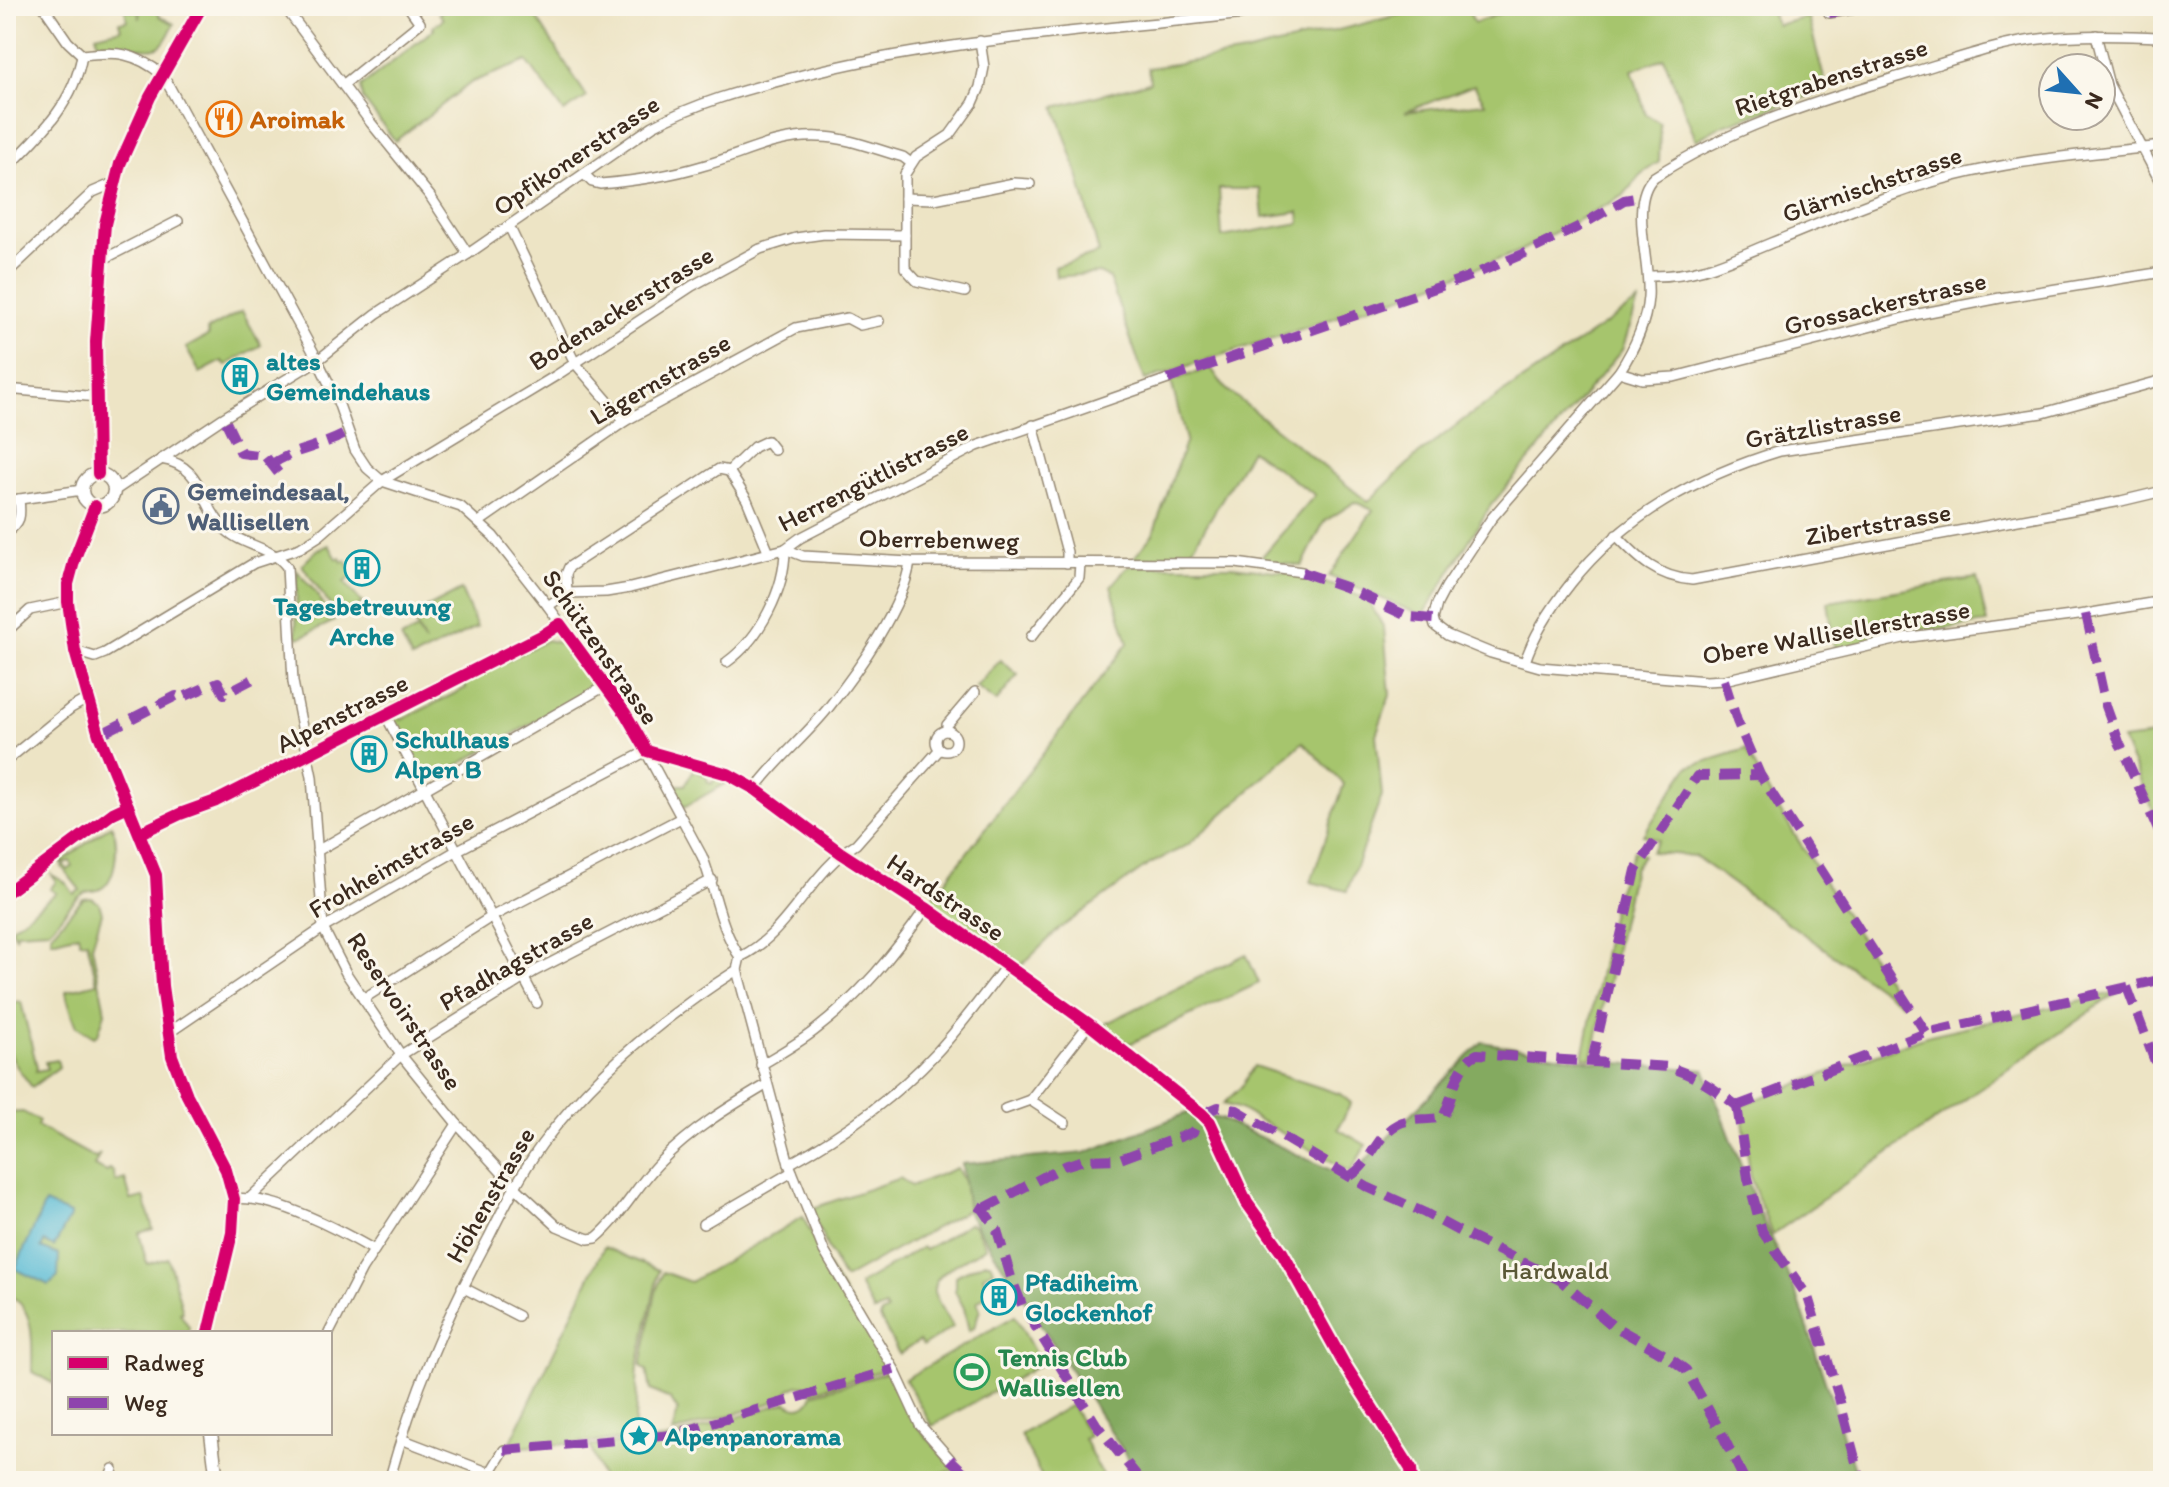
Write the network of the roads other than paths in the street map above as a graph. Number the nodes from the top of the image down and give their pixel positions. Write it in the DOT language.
graph roads {
  1 [pos="43,6"];
  2 [pos="202,6"];
  3 [pos="284,6"];
  4 [pos="408,6"];
  5 [pos="1274,6"];
  6 [pos="1873,6"];
  7 [pos="1829,13"];
  8 [pos="2096,35"];
  9 [pos="2163,37"];
  10 [pos="980,41"];
  11 [pos="82,55"];
  12 [pos="163,75"];
  13 [pos="344,84"];
  14 [pos="2163,146"];
  15 [pos="2143,148"];
  16 [pos="911,163"];
  17 [pos="6,169"];
  18 [pos="584,174"];
  19 [pos="114,183"];
  20 [pos="1030,184"];
  21 [pos="2163,187"];
  22 [pos="905,198"];
  23 [pos="178,221"];
  24 [pos="509,226"];
  25 [pos="905,235"];
  26 [pos="468,254"];
  27 [pos="100,261"];
  28 [pos="2163,272"];
  29 [pos="6,274"];
  30 [pos="1649,276"];
  31 [pos="965,292"];
  32 [pos="879,321"];
  33 [pos="318,360"];
  34 [pos="575,363"];
  35 [pos="1619,372"];
  36 [pos="1168,379"];
  37 [pos="2163,380"];
  38 [pos="6,389"];
  39 [pos="98,397"];
  40 [pos="625,421"];
  41 [pos="1033,425"];
  42 [pos="774,450"];
  43 [pos="161,459"];
  44 [pos="729,471"];
  45 [pos="98,474"];
  46 [pos="382,481"];
  47 [pos="82,490"];
  48 [pos="114,491"];
  49 [pos="2163,491"];
  50 [pos="19,499"];
  51 [pos="6,501"];
  52 [pos="95,506"];
  53 [pos="479,522"];
  54 [pos="6,533"];
  55 [pos="1616,535"];
  56 [pos="785,549"];
  57 [pos="769,553"];
  58 [pos="274,555"];
  59 [pos="910,562"];
  60 [pos="1067,563"];
  61 [pos="1080,563"];
  62 [pos="1302,572"];
  63 [pos="567,593"];
  64 [pos="2163,601"];
  65 [pos="68,602"];
  66 [pos="548,606"];
  67 [pos="1433,619"];
  68 [pos="560,624"];
  69 [pos="6,632"];
  70 [pos="1031,637"];
  71 [pos="75,651"];
  72 [pos="727,662"];
  73 [pos="1525,662"];
  74 [pos="605,686"];
  75 [pos="975,692"];
  76 [pos="87,699"];
  77 [pos="385,714"];
  78 [pos="947,731"];
  79 [pos="940,749"];
  80 [pos="647,751"];
  81 [pos="308,754"];
  82 [pos="6,761"];
  83 [pos="755,789"];
  84 [pos="424,790"];
  85 [pos="128,806"];
  86 [pos="681,818"];
  87 [pos="140,833"];
  88 [pos="317,851"];
  89 [pos="456,851"];
  90 [pos="841,853"];
  91 [pos="712,880"];
  92 [pos="6,893"];
  93 [pos="926,908"];
  94 [pos="491,917"];
  95 [pos="323,928"];
  96 [pos="740,957"];
  97 [pos="1007,965"];
  98 [pos="737,970"];
  99 [pos="524,978"];
  100 [pos="363,999"];
  101 [pos="537,1003"];
  102 [pos="1089,1024"];
  103 [pos="167,1034"];
  104 [pos="401,1055"];
  105 [pos="761,1065"];
  106 [pos="766,1085"];
  107 [pos="1030,1100"];
  108 [pos="1005,1109"];
  109 [pos="1202,1114"];
  110 [pos="1065,1123"];
  111 [pos="457,1124"];
  112 [pos="790,1168"];
  113 [pos="515,1187"];
  114 [pos="250,1198"];
  115 [pos="234,1199"];
  116 [pos="703,1224"];
  117 [pos="374,1250"];
  118 [pos="462,1287"];
  119 [pos="518,1316"];
  120 [pos="208,1331"];
  121 [pos="330,1331"];
  122 [pos="211,1435"];
  123 [pos="401,1439"];
  124 [pos="504,1450"];
  125 [pos="950,1459"];
  126 [pos="113,1469"];
  127 [pos="6,1472"];
  128 [pos="9,1481"];
  129 [pos="108,1481"];
  130 [pos="217,1481"];
  131 [pos="389,1481"];
  1 -- 11 [label="street"];
  2 -- 12 [label="main road"];
  3 -- 13 [label="street"];
  4 -- 13 [label="street"];
  5 -- 10 [label="street, Opfikonerstrasse"];
  6 -- 7 [label="street, Rietgrabenstrasse"];
  8 -- 9 [label="street, Rietgrabenstrasse"];
  8 -- 15 [label="street"];
  8 -- 30 [label="street, Rietgrabenstrasse"];
  10 -- 16 [label="street"];
  10 -- 18 [label="street, Opfikonerstrasse"];
  11 -- 12 [label="street"];
  11 -- 17 [label="street"];
  12 -- 19 [label="main road"];
  12 -- 33 [label="street"];
  13 -- 26 [label="street"];
  14 -- 15 [label="street, Glärnischstrasse"];
  15 -- 21 [label="street"];
  15 -- 30 [label="street, Glärnischstrasse"];
  16 -- 18 [label="street"];
  16 -- 22 [label="street"];
  18 -- 24 [label="street, Opfikonerstrasse"];
  19 -- 27 [label="main road"];
  19 -- 29 [label="street"];
  20 -- 22 [label="street"];
  22 -- 25 [label="street"];
  23 -- 27 [label="street"];
  24 -- 26 [label="street, Opfikonerstrasse"];
  24 -- 34 [label="street"];
  25 -- 31 [label="street"];
  25 -- 34 [label="street, Bodenackerstrasse"];
  26 -- 33 [label="street, Opfikonerstrasse"];
  27 -- 39 [label="main road"];
  28 -- 35 [label="street, Grossackerstrasse"];
  30 -- 35 [label="street, Rietgrabenstrasse"];
  32 -- 40 [label="street, Lägernstrasse"];
  33 -- 43 [label="street, Opfikonerstrasse"];
  33 -- 46 [label="street"];
  34 -- 40 [label="street"];
  34 -- 46 [label="street, Bodenackerstrasse"];
  35 -- 67 [label="street, Rietgrabenstrasse"];
  36 -- 41 [label="street, Herrengütlistrasse"];
  37 -- 55 [label="street, Grätzlistrasse"];
  38 -- 39 [label="street"];
  39 -- 45 [label="main road"];
  40 -- 53 [label="street, Lägernstrasse"];
  41 -- 56 [label="street, Herrengütlistrasse"];
  41 -- 60 [label="street"];
  42 -- 44 [label="street"];
  43 -- 48 [label="street, Opfikonerstrasse"];
  43 -- 58 [label="street"];
  44 -- 57 [label="street"];
  44 -- 63 [label="street"];
  45 -- 47 [label="main road"];
  45 -- 48 [label="main road"];
  46 -- 53 [label="street, Schützenstrasse"];
  46 -- 58 [label="street, Bodenackerstrasse"];
  47 -- 50 [label="street"];
  47 -- 52 [label="main road"];
  48 -- 52 [label="main road"];
  49 -- 55 [label="street, Zibertstrasse"];
  50 -- 51 [label="street"];
  50 -- 54 [label="street"];
  52 -- 65 [label="main road"];
  53 -- 66 [label="street, Schützenstrasse"];
  55 -- 73 [label="street, Grätzlistrasse"];
  56 -- 57 [label="street, Herrengütlistrasse"];
  56 -- 59 [label="street, Oberrebenweg"];
  56 -- 72 [label="street"];
  57 -- 63 [label="street, Herrengütlistrasse"];
  58 -- 71 [label="street, Bodenackerstrasse"];
  58 -- 81 [label="street, Reservoirstrasse"];
  59 -- 60 [label="street, Oberrebenweg"];
  59 -- 83 [label="street"];
  60 -- 61 [label="street, Oberrebenweg"];
  61 -- 62 [label="street, Oberrebenweg"];
  61 -- 70 [label="street"];
  63 -- 66 [label="street"];
  64 -- 73 [label="street, Obere Wallisellerstrasse"];
  65 -- 69 [label="street"];
  65 -- 71 [label="main road"];
  66 -- 68 [label="street, Schützenstrasse"];
  67 -- 73 [label="street, Obere Wallisellerstrasse"];
  68 -- 74 [label="street, Schützenstrasse"];
  68 -- 77 [label="street, Alpenstrasse"];
  71 -- 76 [label="main road"];
  74 -- 80 [label="street, Schützenstrasse"];
  74 -- 84 [label="street"];
  75 -- 78 [label="street"];
  76 -- 82 [label="street"];
  76 -- 85 [label="main road"];
  77 -- 81 [label="street, Alpenstrasse"];
  77 -- 84 [label="street"];
  78 -- 79 [label="street"];
  78 -- 79 [label="street"];
  79 -- 90 [label="street"];
  80 -- 83 [label="street, Hardstrasse"];
  80 -- 86 [label="street, Schützenstrasse"];
  80 -- 89 [label="street, Frohheimstrasse"];
  81 -- 87 [label="street, Alpenstrasse"];
  81 -- 88 [label="street, Reservoirstrasse"];
  83 -- 90 [label="street, Hardstrasse"];
  84 -- 88 [label="street"];
  84 -- 89 [label="street"];
  85 -- 87 [label="main road"];
  85 -- 92 [label="street"];
  86 -- 91 [label="street, Schützenstrasse"];
  86 -- 94 [label="street"];
  87 -- 103 [label="main road"];
  88 -- 95 [label="street, Reservoirstrasse"];
  89 -- 94 [label="street"];
  89 -- 95 [label="street, Frohheimstrasse"];
  90 -- 93 [label="street, Hardstrasse"];
  90 -- 96 [label="street"];
  91 -- 96 [label="street, Schützenstrasse"];
  91 -- 99 [label="street, Pfadhagstrasse"];
  93 -- 97 [label="street, Hardstrasse"];
  93 -- 105 [label="street"];
  94 -- 99 [label="street"];
  94 -- 100 [label="street"];
  95 -- 100 [label="street, Reservoirstrasse"];
  95 -- 103 [label="street, Frohheimstrasse"];
  96 -- 98 [label="street"];
  97 -- 102 [label="street, Hardstrasse"];
  97 -- 112 [label="street"];
  98 -- 105 [label="street"];
  98 -- 113 [label="street, Höhenstrasse"];
  99 -- 101 [label="street"];
  99 -- 104 [label="street, Pfadhagstrasse"];
  100 -- 104 [label="street, Reservoirstrasse"];
  102 -- 107 [label="street"];
  102 -- 109 [label="street, Hardstrasse"];
  103 -- 115 [label="main road"];
  104 -- 111 [label="street, Reservoirstrasse"];
  104 -- 114 [label="street, Pfadhagstrasse"];
  105 -- 106 [label="street"];
  106 -- 112 [label="street"];
  106 -- 113 [label="street, Reservoirstrasse"];
  107 -- 108 [label="street"];
  107 -- 110 [label="street"];
  111 -- 113 [label="street, Reservoirstrasse"];
  111 -- 117 [label="street"];
  112 -- 116 [label="street"];
  112 -- 125 [label="street"];
  113 -- 118 [label="street, Höhenstrasse"];
  114 -- 115 [label="street"];
  114 -- 117 [label="street"];
  115 -- 120 [label="main road"];
  117 -- 121 [label="street"];
  118 -- 119 [label="street, Höhenstrasse"];
  118 -- 123 [label="street, Höhenstrasse"];
  122 -- 130 [label="main road"];
  123 -- 124 [label="street"];
  123 -- 131 [label="street, Höhenstrasse"];
  126 -- 129 [label="street"];
  127 -- 128 [label="street"];
}
